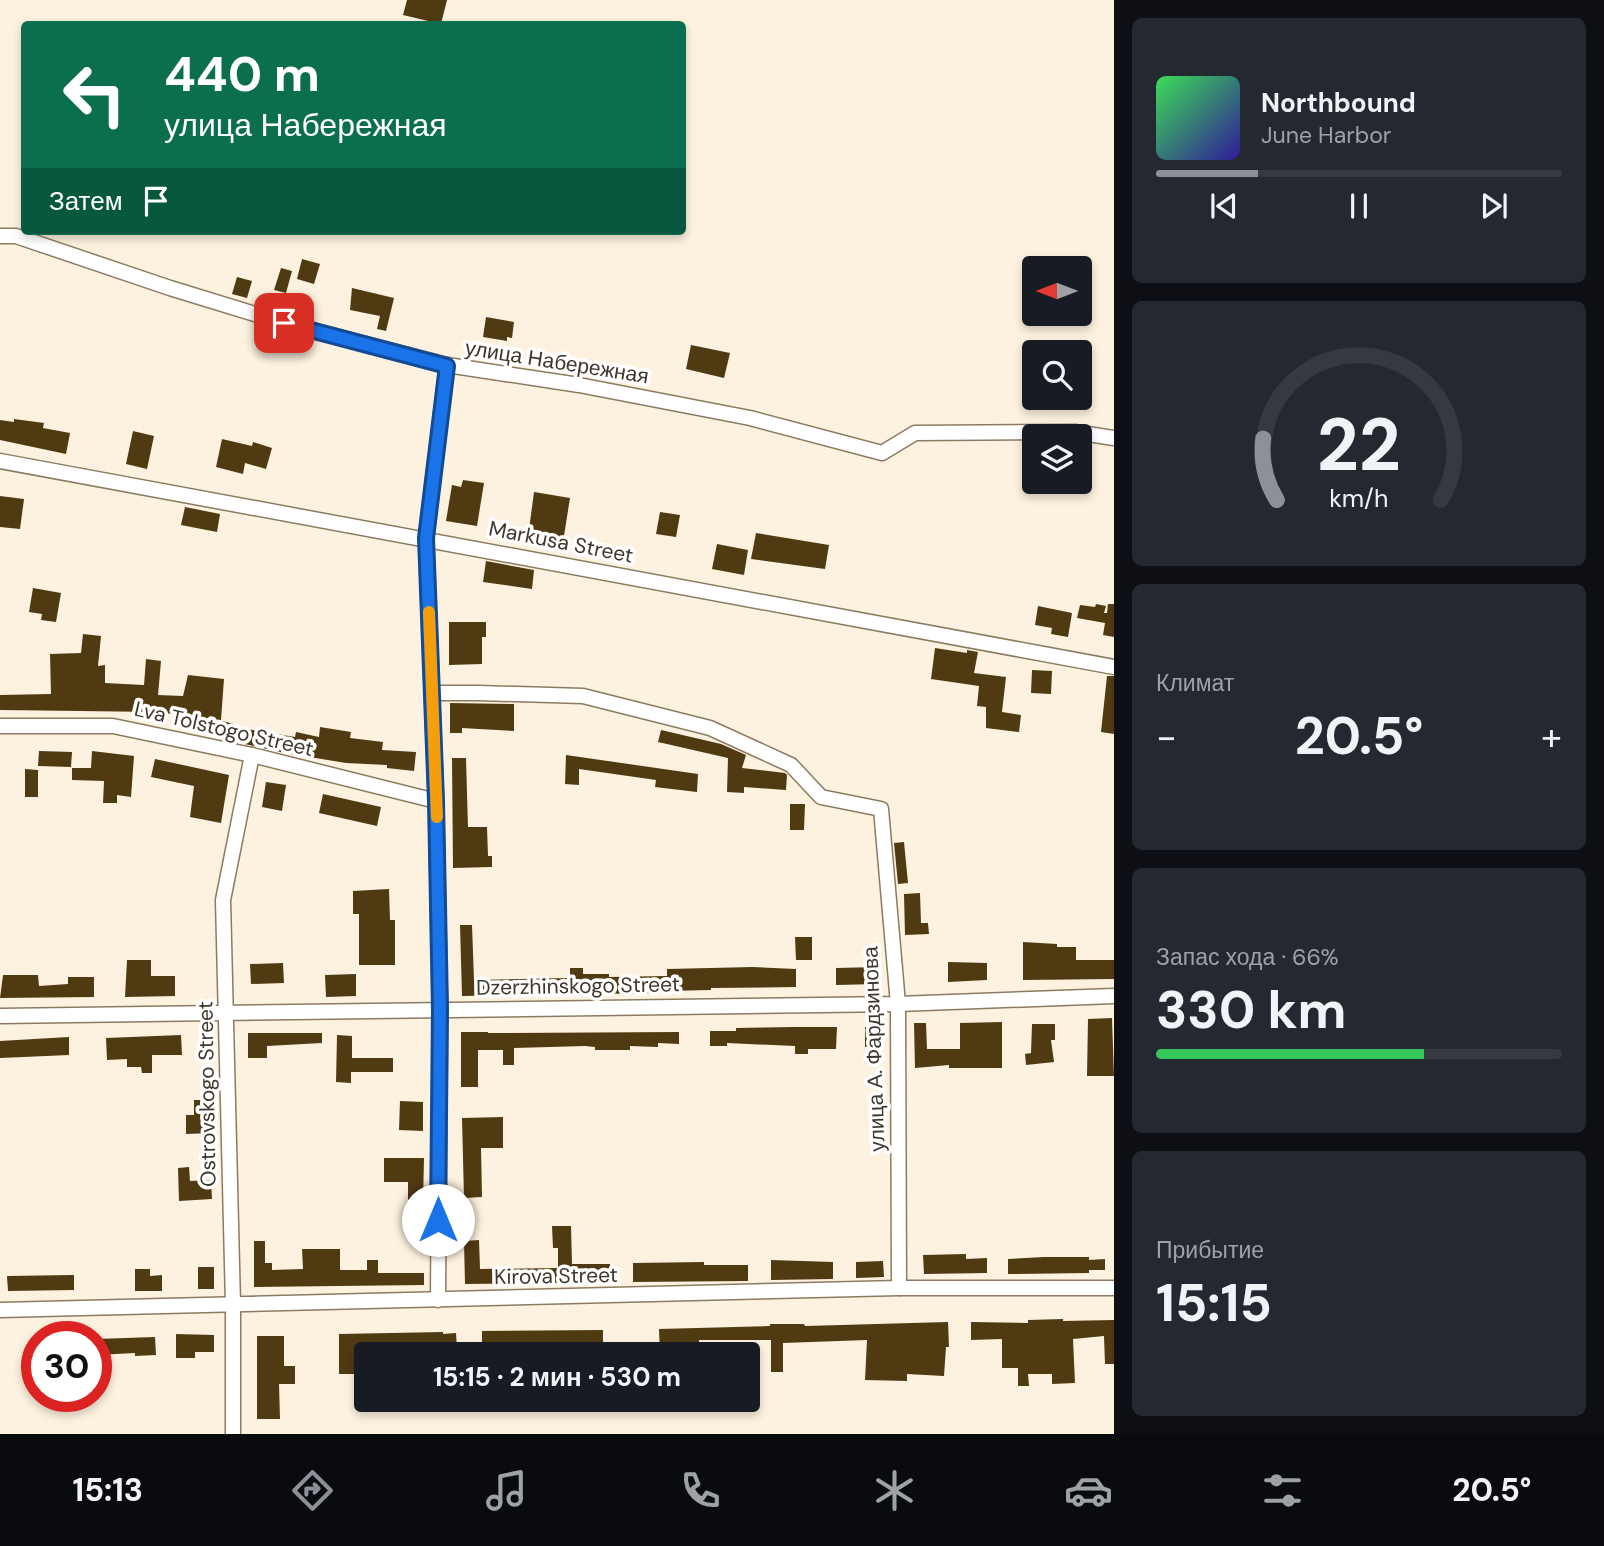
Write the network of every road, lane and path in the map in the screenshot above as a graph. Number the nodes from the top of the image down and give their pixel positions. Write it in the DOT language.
graph roads {
  1 [pos="0,236"];
  2 [pos="447,366"];
  3 [pos="1114,438"];
  4 [pos="0,461"];
  5 [pos="426,538"];
  6 [pos="1114,667"];
  7 [pos="433,694"];
  8 [pos="0,726"];
  9 [pos="252,755"];
  10 [pos="436,801"];
  11 [pos="1114,996"];
  12 [pos="898,1004"];
  13 [pos="440,1009"];
  14 [pos="226,1012"];
  15 [pos="0,1016"];
  16 [pos="899,1288"];
  17 [pos="1114,1288"];
  18 [pos="438,1300"];
  19 [pos="233,1305"];
  20 [pos="0,1310"];
  21 [pos="233,1434"];
  1 -- 2 [label="street, улица Набережная"];
  2 -- 3 [label="street, улица Набережная"];
  2 -- 5 [label="street"];
  4 -- 5 [label="street, Markusa Street"];
  5 -- 6 [label="street, Markusa Street"];
  5 -- 7 [label="street"];
  7 -- 10 [label="street"];
  7 -- 12 [label="street, улица А. Фардзинова"];
  8 -- 9 [label="street, Lva Tolstogo Street"];
  9 -- 10 [label="street, Lva Tolstogo Street"];
  9 -- 14 [label="street, Ostrovskogo Street"];
  10 -- 13 [label="street"];
  11 -- 12 [label="street, Dzerzhinskogo Street"];
  12 -- 13 [label="street, Dzerzhinskogo Street"];
  12 -- 16 [label="street, улица А. Фардзинова"];
  13 -- 14 [label="street, Dzerzhinskogo Street"];
  13 -- 18 [label="street"];
  14 -- 15 [label="street, Dzerzhinskogo Street"];
  14 -- 19 [label="street, Ostrovskogo Street"];
  16 -- 17 [label="street, Kirova Street"];
  16 -- 18 [label="street, Kirova Street"];
  18 -- 19 [label="street, Kirova Street"];
  19 -- 20 [label="street, Kirova Street"];
  19 -- 21 [label="street, Ostrovskogo Street"];
}
